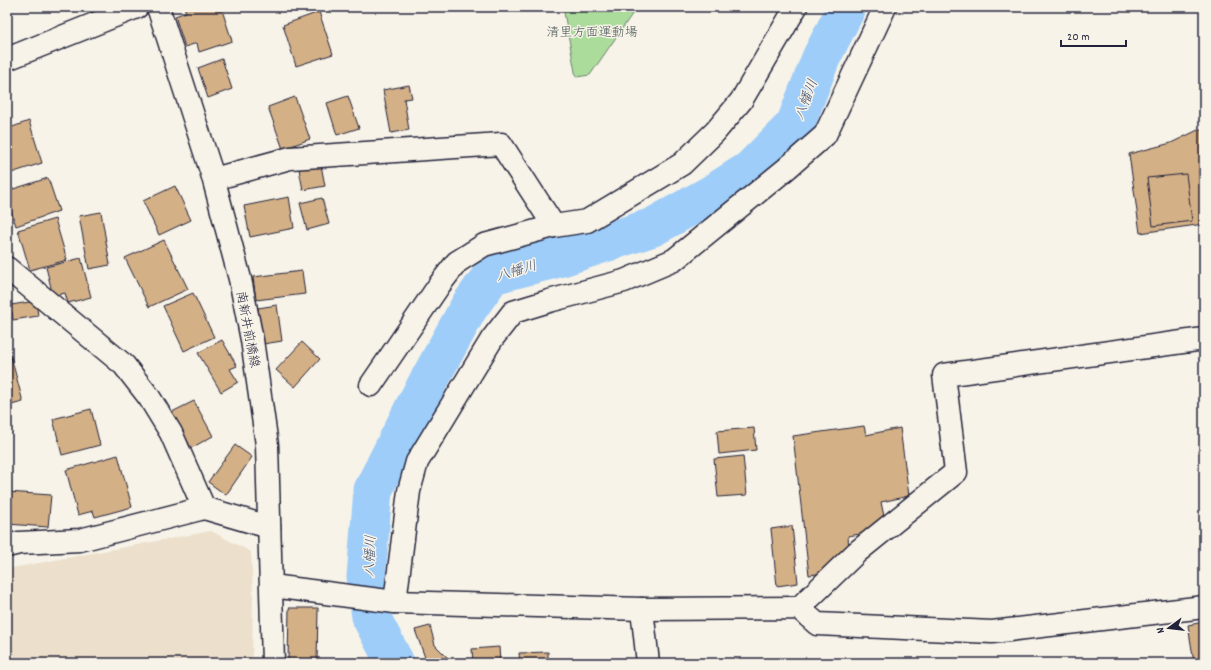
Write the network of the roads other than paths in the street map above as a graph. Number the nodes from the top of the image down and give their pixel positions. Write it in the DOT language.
graph roads {
  1 [pos="136,7"];
  2 [pos="158,7"];
  3 [pos="796,7"];
  4 [pos="885,7"];
  5 [pos="7,59"];
  6 [pos="214,179"];
  7 [pos="554,226"];
  8 [pos="7,268"];
  9 [pos="1204,339"];
  10 [pos="371,385"];
  11 [pos="204,508"];
  12 [pos="269,527"];
  13 [pos="7,546"];
  14 [pos="272,586"];
  15 [pos="390,601"];
  16 [pos="1204,607"];
  17 [pos="799,608"];
  18 [pos="642,609"];
  19 [pos="273,663"];
  20 [pos="648,663"];
  1 -- 5 [label="street"];
  2 -- 6 [label="street, 南新井前橋線"];
  3 -- 7 [label="street"];
  4 -- 15 [label="street"];
  6 -- 7 [label="street"];
  6 -- 12 [label="street, 南新井前橋線"];
  7 -- 10 [label="street"];
  8 -- 11 [label="street"];
  9 -- 17 [label="street"];
  11 -- 12 [label="street"];
  11 -- 13 [label="street"];
  12 -- 14 [label="street, 南新井前橋線"];
  14 -- 15 [label="street"];
  14 -- 19 [label="street, 南新井前橋線"];
  15 -- 18 [label="street"];
  16 -- 17 [label="street"];
  17 -- 18 [label="street"];
  18 -- 20 [label="street"];
}
